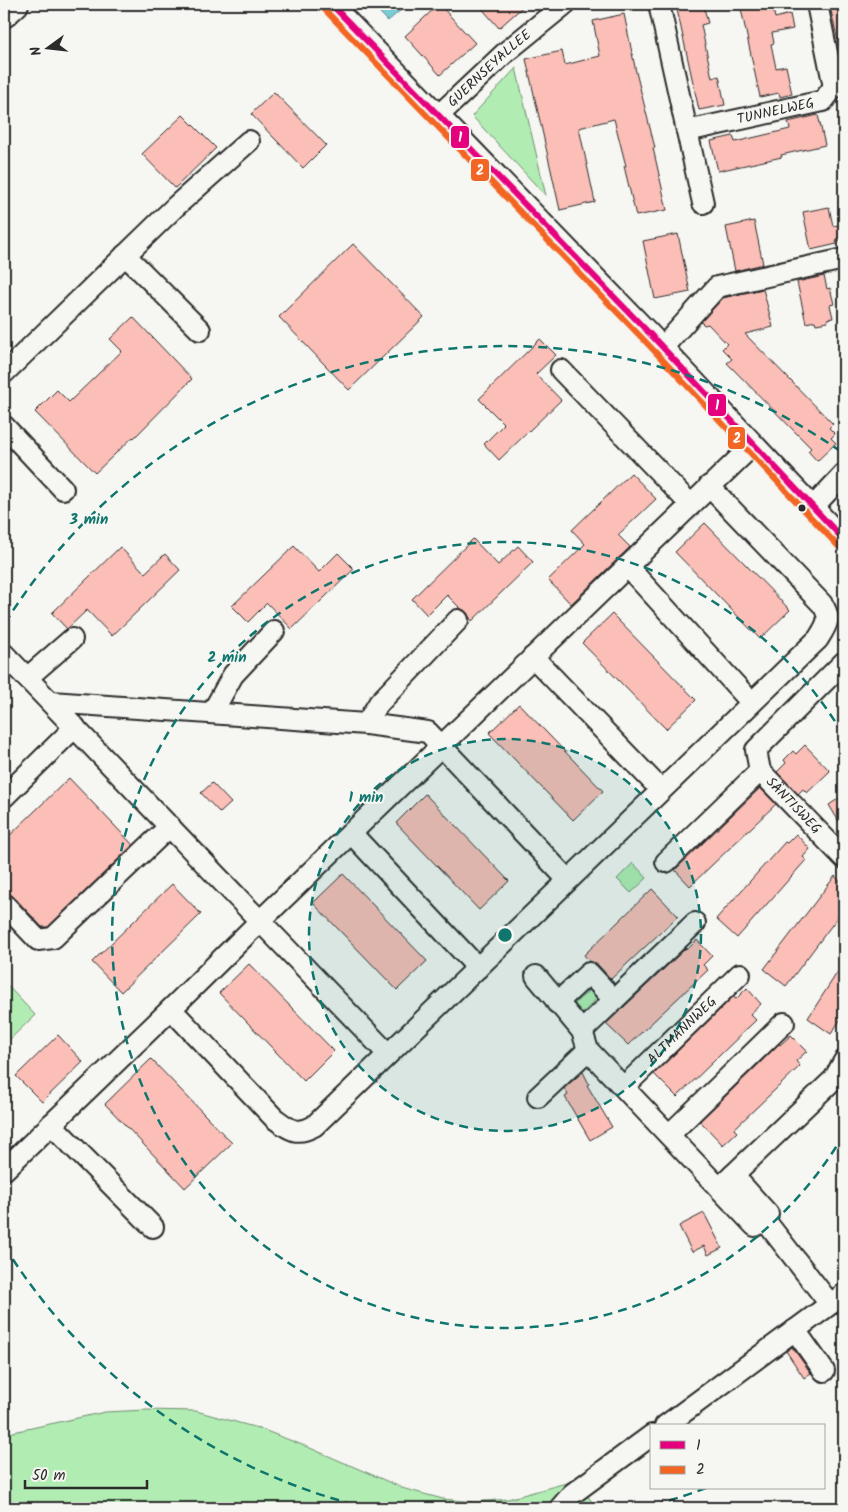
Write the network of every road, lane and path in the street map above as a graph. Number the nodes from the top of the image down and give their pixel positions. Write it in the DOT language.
graph roads {
  1 [pos="15,4"];
  2 [pos="331,4"];
  3 [pos="565,4"];
  4 [pos="660,4"];
  5 [pos="817,4"];
  6 [pos="4,14"];
  7 [pos="438,116"];
  8 [pos="687,131"];
  9 [pos="249,141"];
  10 [pos="703,203"];
  11 [pos="125,255"];
  12 [pos="844,259"];
  13 [pos="200,330"];
  14 [pos="662,348"];
  15 [pos="561,370"];
  16 [pos="4,374"];
  17 [pos="4,426"];
  18 [pos="753,445"];
  19 [pos="844,474"];
  20 [pos="709,486"];
  21 [pos="63,489"];
  22 [pos="690,504"];
  23 [pos="813,508"];
  24 [pos="844,540"];
  25 [pos="627,566"];
  26 [pos="458,620"];
  27 [pos="274,632"];
  28 [pos="72,638"];
  29 [pos="4,654"];
  30 [pos="533,657"];
  31 [pos="844,662"];
  32 [pos="27,678"];
  33 [pos="51,702"];
  34 [pos="751,702"];
  35 [pos="212,713"];
  36 [pos="366,724"];
  37 [pos="75,727"];
  38 [pos="442,746"];
  39 [pos="760,771"];
  40 [pos="660,790"];
  41 [pos="4,797"];
  42 [pos="170,826"];
  43 [pos="351,833"];
  44 [pos="844,858"];
  45 [pos="666,862"];
  46 [pos="568,880"];
  47 [pos="4,904"];
  48 [pos="260,921"];
  49 [pos="695,923"];
  50 [pos="478,968"];
  51 [pos="740,974"];
  52 [pos="536,976"];
  53 [pos="614,1000"];
  54 [pos="558,1003"];
  55 [pos="172,1009"];
  56 [pos="784,1023"];
  57 [pos="582,1031"];
  58 [pos="588,1050"];
  59 [pos="388,1054"];
  60 [pos="844,1061"];
  61 [pos="624,1087"];
  62 [pos="538,1097"];
  63 [pos="51,1124"];
  64 [pos="670,1134"];
  65 [pos="4,1170"];
  66 [pos="726,1181"];
  67 [pos="153,1227"];
  68 [pos="837,1299"];
  69 [pos="795,1330"];
  70 [pos="824,1371"];
  71 [pos="668,1424"];
  72 [pos="650,1436"];
  73 [pos="560,1508"];
  1 -- 6 [label="main road"];
  2 -- 7 [label="street"];
  3 -- 7 [label="street, GUERNSEYALLEE"];
  4 -- 8 [label="street"];
  5 -- 8 [label="street, TUNNELWEG"];
  7 -- 14 [label="street"];
  8 -- 10 [label="street"];
  9 -- 11 [label="street"];
  11 -- 13 [label="street"];
  11 -- 16 [label="street"];
  12 -- 14 [label="street"];
  14 -- 18 [label="street"];
  15 -- 22 [label="street"];
  17 -- 21 [label="street"];
  18 -- 20 [label="street"];
  18 -- 23 [label="street"];
  19 -- 23 [label="street"];
  20 -- 22 [label="street"];
  20 -- 34 [label="street"];
  22 -- 25 [label="street"];
  23 -- 24 [label="street"];
  25 -- 30 [label="street"];
  25 -- 34 [label="street"];
  26 -- 36 [label="street"];
  27 -- 35 [label="street"];
  28 -- 32 [label="street"];
  29 -- 32 [label="street"];
  30 -- 38 [label="street"];
  30 -- 40 [label="street"];
  31 -- 39 [label="street, SÄNTISWEG"];
  32 -- 33 [label="street"];
  33 -- 35 [label="street"];
  33 -- 37 [label="street"];
  34 -- 40 [label="street"];
  35 -- 36 [label="street"];
  36 -- 38 [label="street"];
  37 -- 41 [label="street"];
  37 -- 42 [label="street"];
  38 -- 43 [label="street"];
  38 -- 46 [label="street"];
  39 -- 44 [label="street, SÄNTISWEG"];
  39 -- 45 [label="street"];
  40 -- 46 [label="street"];
  42 -- 47 [label="street"];
  42 -- 48 [label="street"];
  43 -- 48 [label="street"];
  43 -- 50 [label="street"];
  46 -- 50 [label="street"];
  48 -- 55 [label="street"];
  48 -- 59 [label="street"];
  49 -- 53 [label="street"];
  50 -- 59 [label="street"];
  51 -- 61 [label="street, ALTMANNWEG"];
  52 -- 54 [label="street"];
  53 -- 54 [label="street"];
  53 -- 57 [label="street"];
  54 -- 57 [label="street"];
  55 -- 59 [label="street"];
  55 -- 63 [label="street"];
  56 -- 64 [label="street"];
  57 -- 58 [label="street"];
  58 -- 61 [label="street"];
  58 -- 62 [label="street"];
  60 -- 66 [label="street"];
  61 -- 64 [label="street"];
  63 -- 65 [label="street"];
  63 -- 67 [label="street"];
  64 -- 66 [label="street"];
  66 -- 68 [label="street"];
  68 -- 69 [label="street"];
  69 -- 70 [label="street"];
  69 -- 71 [label="street"];
  72 -- 73 [label="street"];
}
